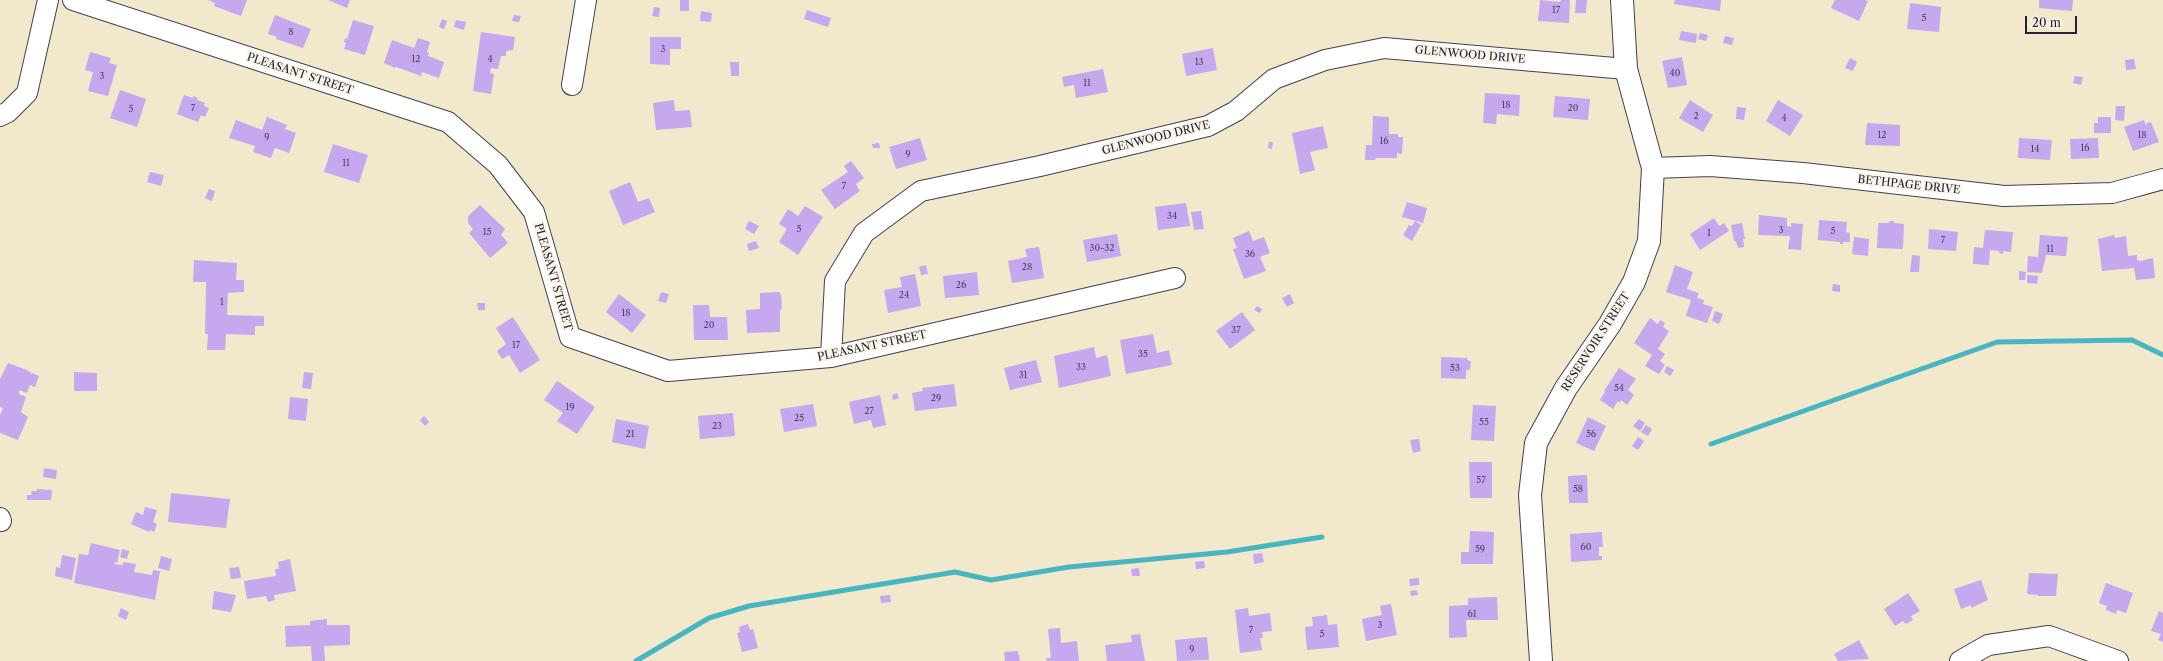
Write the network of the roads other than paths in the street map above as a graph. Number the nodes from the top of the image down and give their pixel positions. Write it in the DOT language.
graph roads {
  1 [pos="48,0"];
  2 [pos="73,0"];
  3 [pos="586,0"];
  4 [pos="1622,0"];
  5 [pos="1626,69"];
  6 [pos="572,84"];
  7 [pos="0,116"];
  8 [pos="1653,168"];
  9 [pos="2163,179"];
  10 [pos="1174,278"];
  11 [pos="831,357"];
  12 [pos="1541,661"];
  13 [pos="1960,661"];
  14 [pos="2118,661"];
  1 -- 7 [label="street"];
  2 -- 11 [label="street, PLEASANT STREET"];
  3 -- 6 [label="street"];
  4 -- 5 [label="street, RESERVOIR STREET"];
  5 -- 8 [label="street, RESERVOIR STREET"];
  5 -- 11 [label="street, GLENWOOD DRIVE"];
  8 -- 9 [label="street, BETHPAGE DRIVE"];
  8 -- 12 [label="street, RESERVOIR STREET"];
  10 -- 11 [label="street, PLEASANT STREET"];
  13 -- 14 [label="street"];
}
